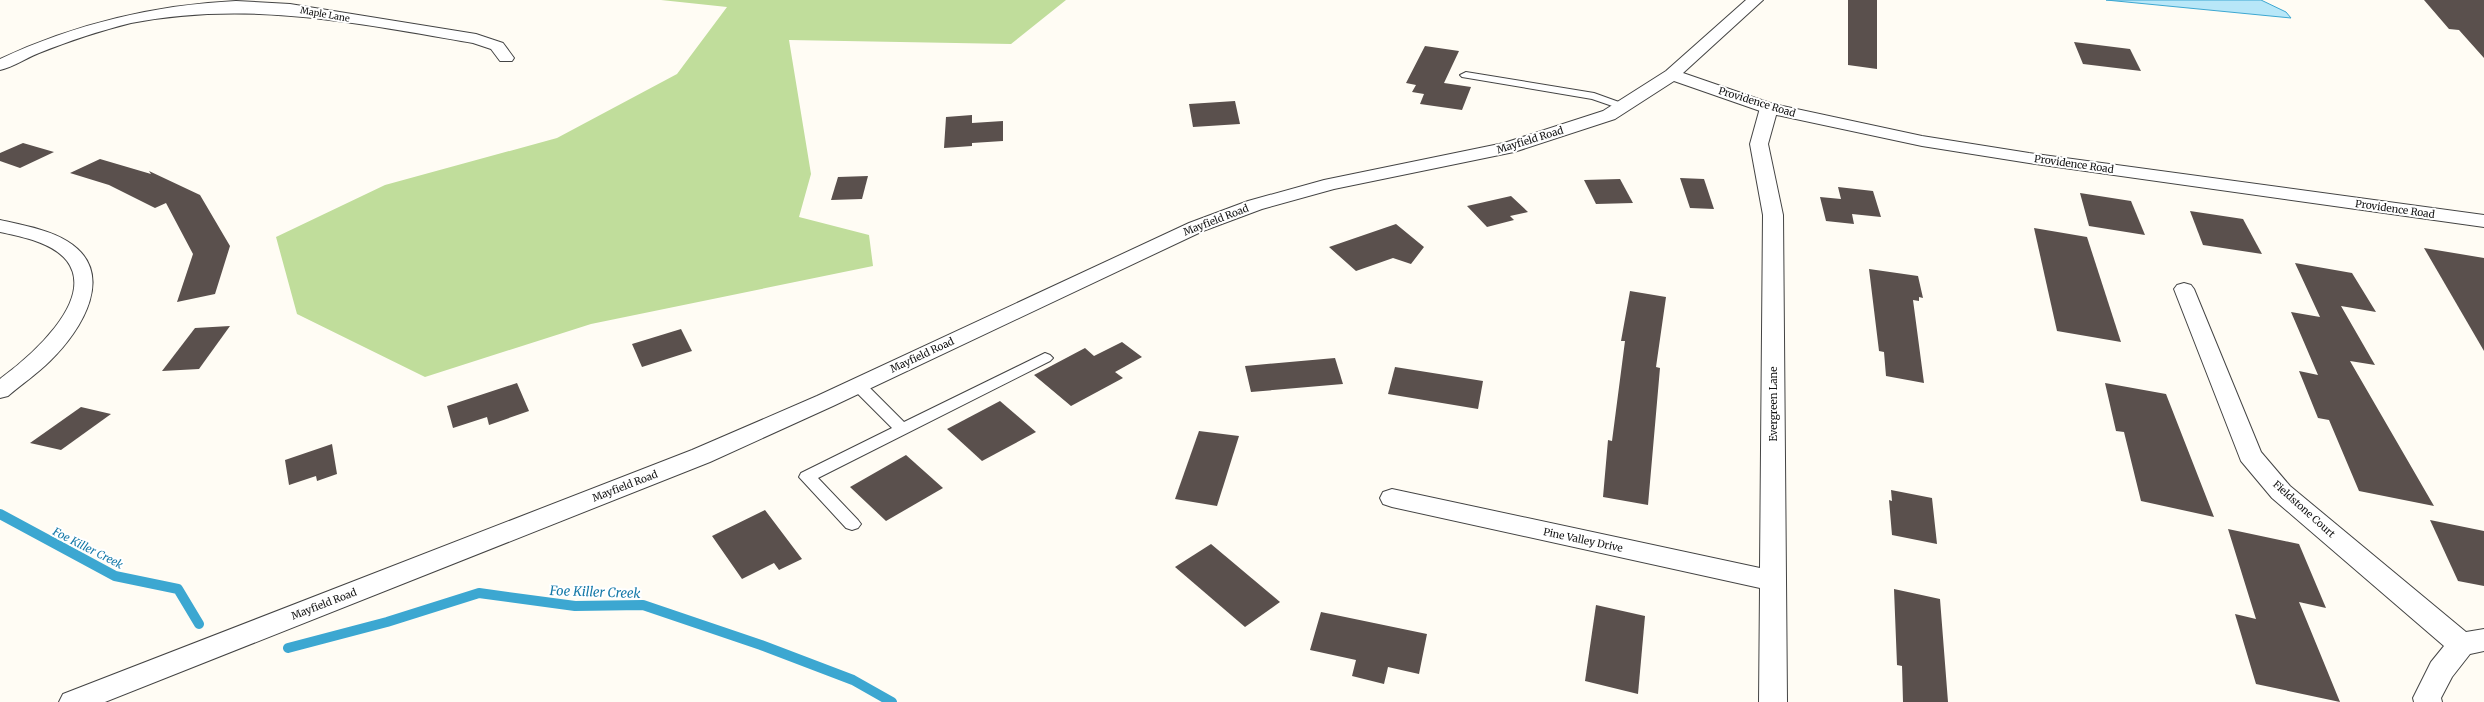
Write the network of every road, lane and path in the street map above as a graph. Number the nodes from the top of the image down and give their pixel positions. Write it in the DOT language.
graph roads {
  1 [pos="1755,0"];
  2 [pos="506,58"];
  3 [pos="0,65"];
  4 [pos="1466,75"];
  5 [pos="1672,75"];
  6 [pos="1624,106"];
  7 [pos="1769,108"];
  8 [pos="2484,221"];
  9 [pos="0,226"];
  10 [pos="2184,288"];
  11 [pos="1045,358"];
  12 [pos="858,385"];
  13 [pos="0,391"];
  14 [pos="902,429"];
  15 [pos="1392,498"];
  16 [pos="852,524"];
  17 [pos="1773,581"];
  18 [pos="2472,642"];
  19 [pos="72,702"];
  20 [pos="1773,702"];
  21 [pos="2428,702"];
  1 -- 5 [label="street, Mayfield Road"];
  2 -- 3 [label="street, Maple Lane"];
  4 -- 6 [label="lane"];
  5 -- 6 [label="street, Mayfield Road"];
  5 -- 7 [label="street, Providence Road"];
  6 -- 12 [label="street, Mayfield Road"];
  7 -- 8 [label="street, Providence Road"];
  7 -- 17 [label="street, Evergreen Lane"];
  9 -- 13 [label="street"];
  10 -- 18 [label="street, Fieldstone Court"];
  11 -- 14 [label="lane"];
  12 -- 14 [label="lane"];
  12 -- 19 [label="street, Mayfield Road"];
  14 -- 16 [label="lane"];
  15 -- 17 [label="street, Pine Valley Drive"];
  17 -- 20 [label="street, Evergreen Lane"];
  18 -- 21 [label="street"];
}
